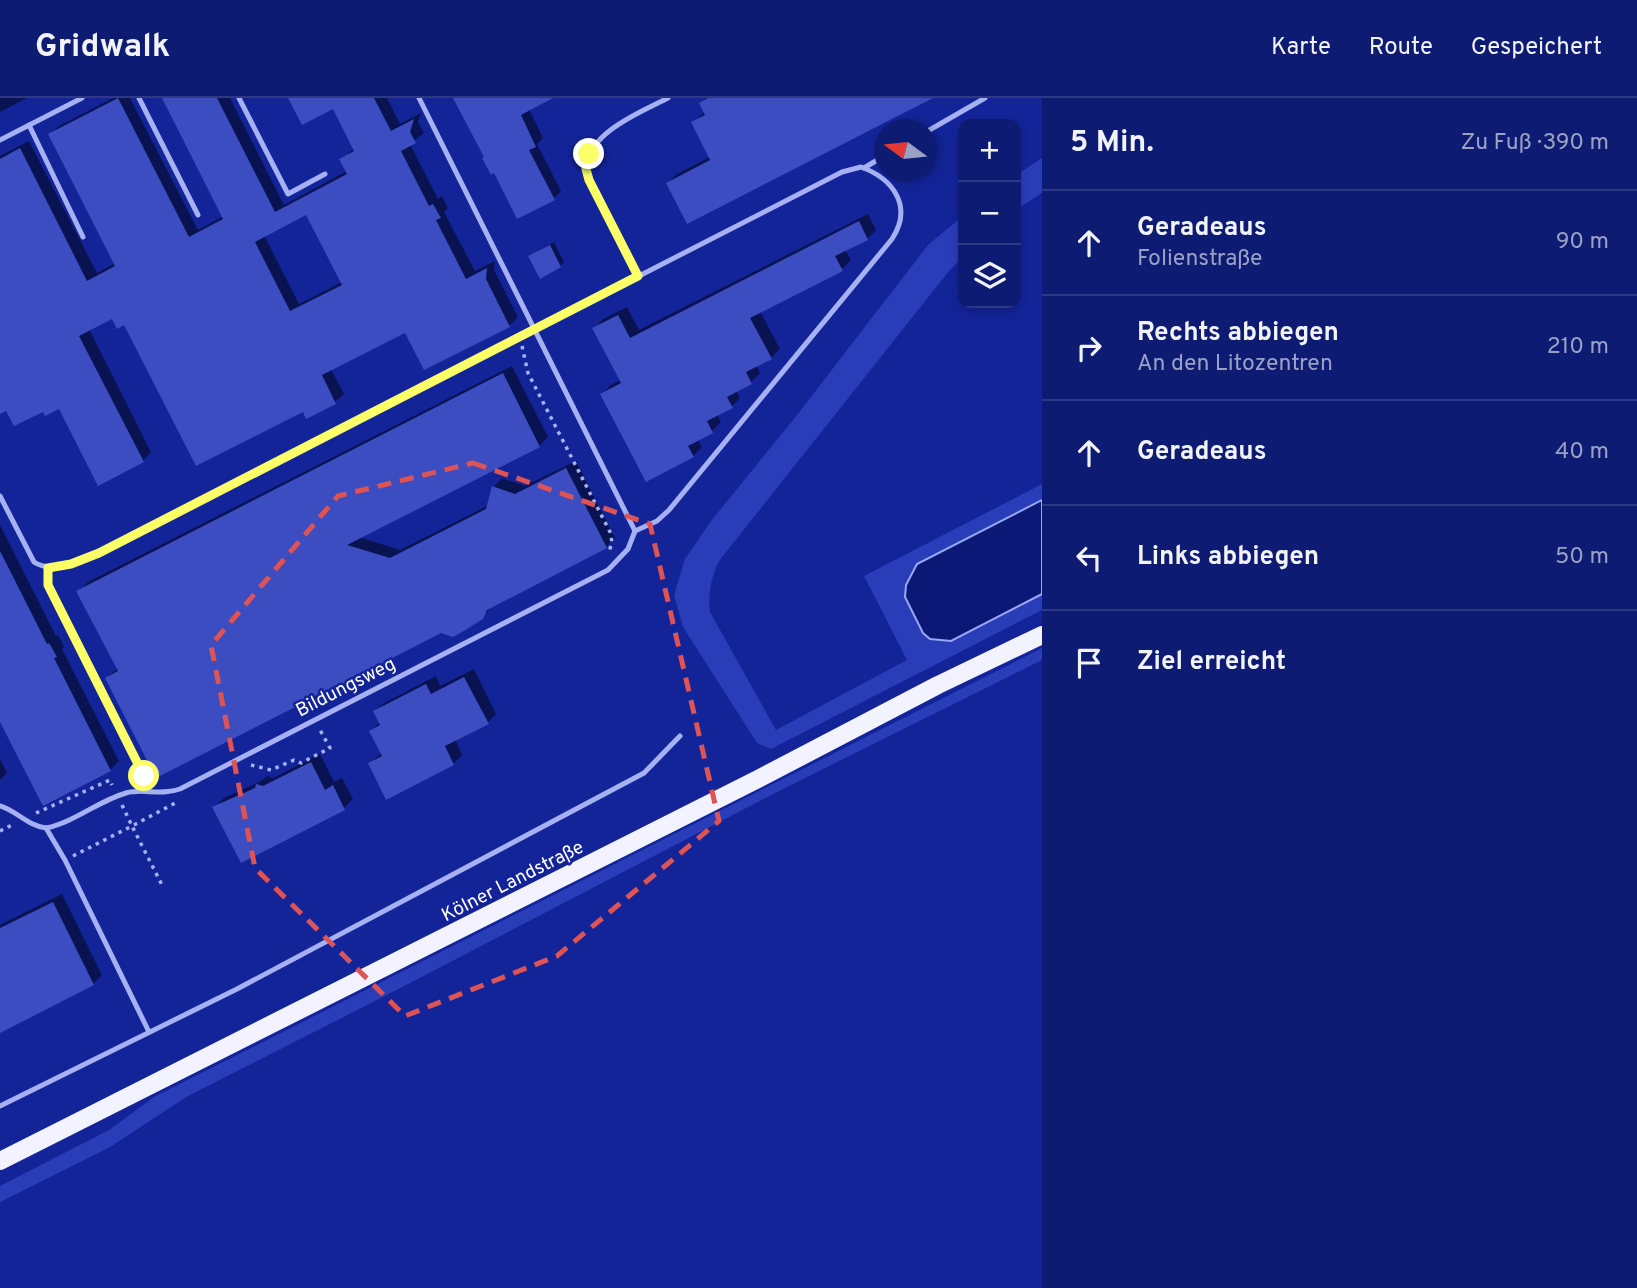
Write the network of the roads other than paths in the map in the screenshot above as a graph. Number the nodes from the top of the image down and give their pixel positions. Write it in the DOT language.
graph roads {
  1 [pos="82,98"];
  2 [pos="139,98"];
  3 [pos="239,98"];
  4 [pos="419,98"];
  5 [pos="668,98"];
  6 [pos="985,98"];
  7 [pos="29,125"];
  8 [pos="937,125"];
  9 [pos="0,140"];
  10 [pos="874,162"];
  11 [pos="864,168"];
  12 [pos="325,174"];
  13 [pos="198,215"];
  14 [pos="83,237"];
  15 [pos="638,276"];
  16 [pos="536,329"];
  17 [pos="0,495"];
  18 [pos="635,531"];
  19 [pos="48,568"];
  20 [pos="1042,635"];
  21 [pos="680,736"];
  22 [pos="144,776"];
  23 [pos="0,806"];
  24 [pos="46,828"];
  25 [pos="149,1032"];
  26 [pos="0,1106"];
  27 [pos="0,1161"];
  1 -- 7 [label="lane"];
  2 -- 13 [label="lane"];
  3 -- 12 [label="lane"];
  4 -- 16 [label="lane"];
  5 -- 15 [label="lane"];
  6 -- 8 [label="lane"];
  7 -- 9 [label="lane"];
  7 -- 14 [label="lane"];
  10 -- 11 [label="lane"];
  11 -- 15 [label="lane"];
  11 -- 18 [label="lane"];
  15 -- 16 [label="lane"];
  16 -- 18 [label="lane"];
  16 -- 19 [label="lane"];
  17 -- 19 [label="lane"];
  18 -- 24 [label="lane, Bildungsweg"];
  19 -- 22 [label="lane"];
  20 -- 27 [label="main road, Kölner Landstraße"];
  21 -- 25 [label="lane"];
  23 -- 24 [label="lane"];
  24 -- 25 [label="lane"];
  25 -- 26 [label="lane"];
}
